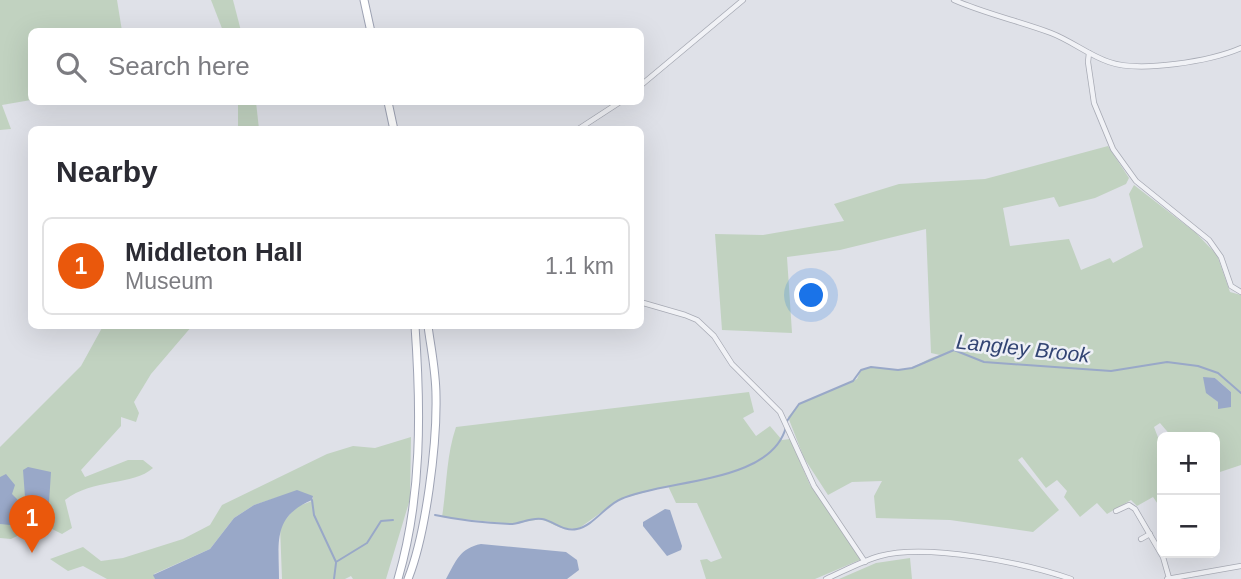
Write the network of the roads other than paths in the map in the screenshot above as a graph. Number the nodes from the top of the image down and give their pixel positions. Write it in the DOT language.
graph roads {
  1 [pos="364,0"];
  2 [pos="743,0"];
  3 [pos="954,0"];
  4 [pos="370,28"];
  5 [pos="1241,48"];
  6 [pos="1089,53"];
  7 [pos="644,83"];
  8 [pos="388,105"];
  9 [pos="615,105"];
  10 [pos="391,126"];
  11 [pos="583,126"];
  12 [pos="1241,292"];
  13 [pos="644,303"];
  14 [pos="415,329"];
  15 [pos="428,329"];
  16 [pos="1116,511"];
  17 [pos="1150,534"];
  18 [pos="1141,539"];
  19 [pos="865,562"];
  20 [pos="1241,566"];
  21 [pos="1208,573"];
  22 [pos="398,579"];
  23 [pos="408,579"];
  24 [pos="826,579"];
  25 [pos="1071,579"];
  26 [pos="1168,579"];
  27 [pos="1209,579"];
  1 -- 4 [label="main road"];
  2 -- 7 [label="street"];
  3 -- 6 [label="street"];
  5 -- 6 [label="street"];
  6 -- 12 [label="street"];
  8 -- 10 [label="main road"];
  9 -- 11 [label="street"];
  13 -- 19 [label="street"];
  14 -- 22 [label="main road"];
  15 -- 23 [label="main road"];
  16 -- 17 [label="street"];
  17 -- 18 [label="street"];
  17 -- 26 [label="street"];
  19 -- 24 [label="street"];
  19 -- 25 [label="street"];
  20 -- 21 [label="street"];
  21 -- 26 [label="street"];
  21 -- 27 [label="street"];
}
